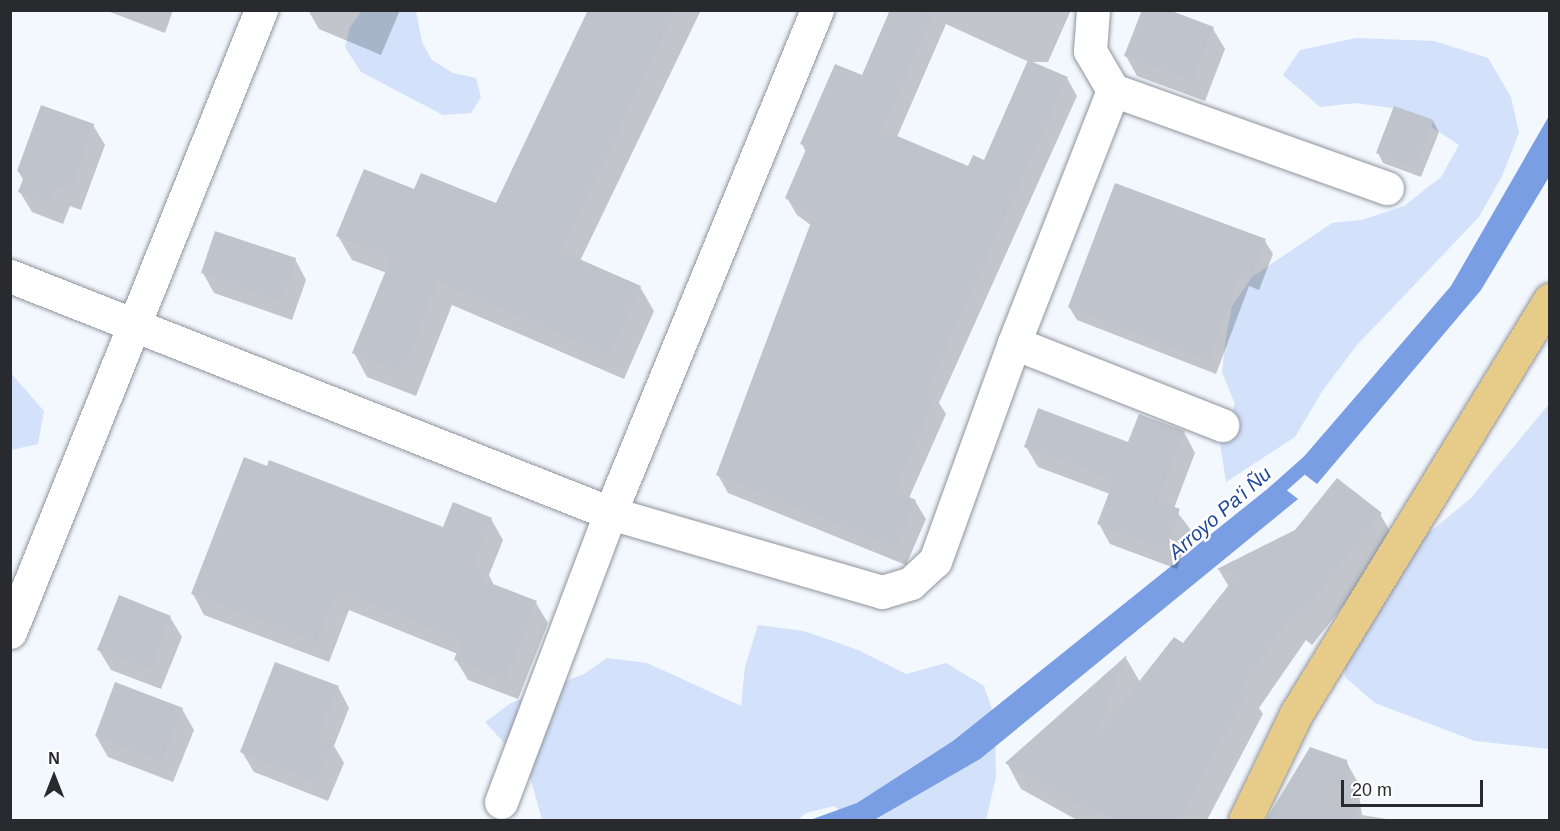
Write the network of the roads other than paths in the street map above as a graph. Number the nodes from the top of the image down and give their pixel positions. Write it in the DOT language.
graph roads {
  1 [pos="261,10"];
  2 [pos="817,10"];
  3 [pos="1093,10"];
  4 [pos="1113,90"];
  5 [pos="1387,188"];
  6 [pos="10,276"];
  7 [pos="1550,300"];
  8 [pos="134,327"];
  9 [pos="1014,343"];
  10 [pos="1222,425"];
  11 [pos="610,513"];
  12 [pos="10,632"];
  13 [pos="501,802"];
  14 [pos="1245,820"];
  1 -- 8 [label="street"];
  2 -- 11 [label="street"];
  3 -- 4 [label="street"];
  4 -- 5 [label="street"];
  4 -- 9 [label="street"];
  6 -- 8 [label="street"];
  7 -- 14 [label="main road"];
  8 -- 11 [label="street"];
  8 -- 12 [label="street"];
  9 -- 10 [label="street"];
  9 -- 11 [label="street"];
  11 -- 13 [label="street"];
}
